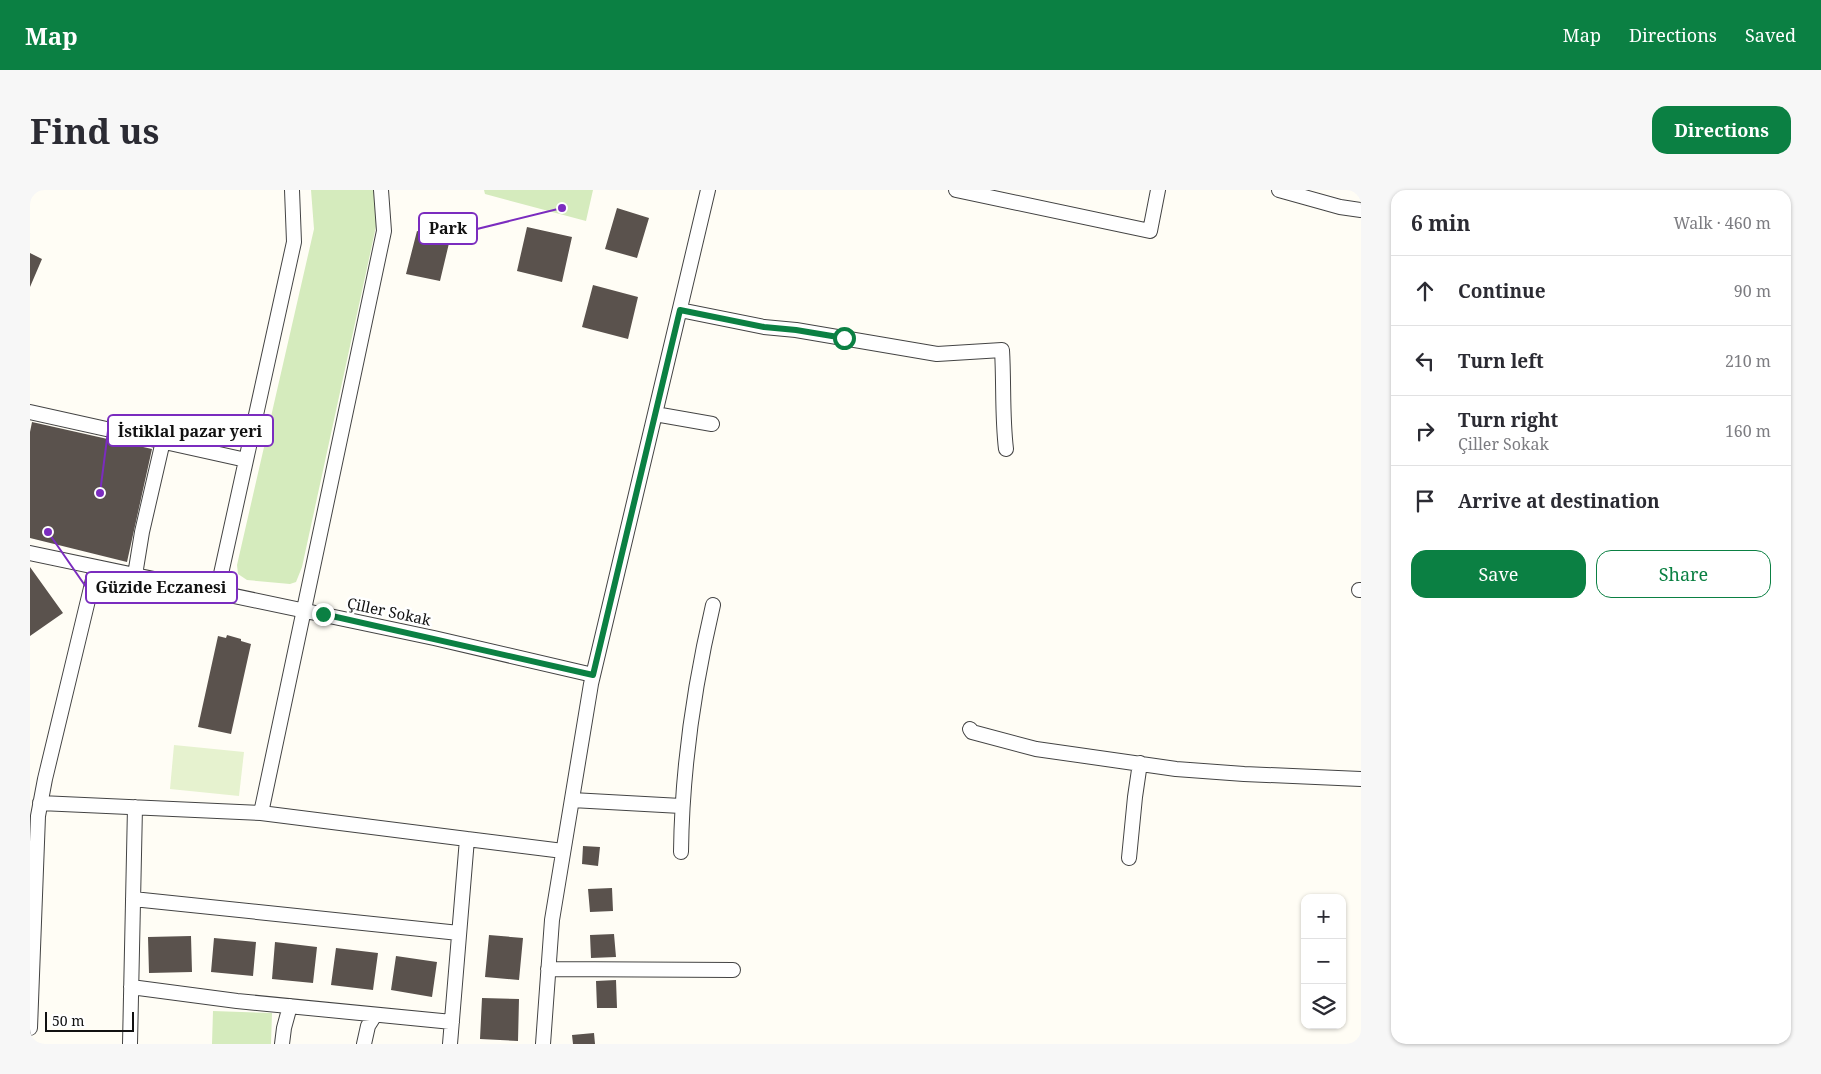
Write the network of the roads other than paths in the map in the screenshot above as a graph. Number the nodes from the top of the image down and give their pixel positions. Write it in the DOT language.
graph roads {
  1 [pos="292,190"];
  2 [pos="381,190"];
  3 [pos="708,190"];
  4 [pos="956,190"];
  5 [pos="1158,190"];
  6 [pos="1279,190"];
  7 [pos="1361,210"];
  8 [pos="680,310"];
  9 [pos="30,412"];
  10 [pos="655,414"];
  11 [pos="712,424"];
  12 [pos="163,442"];
  13 [pos="1006,449"];
  14 [pos="246,460"];
  15 [pos="30,553"];
  16 [pos="96,566"];
  17 [pos="135,575"];
  18 [pos="217,592"];
  19 [pos="713,606"];
  20 [pos="304,610"];
  21 [pos="593,675"];
  22 [pos="970,729"];
  23 [pos="1140,763"];
  24 [pos="1361,779"];
  25 [pos="572,800"];
  26 [pos="681,806"];
  27 [pos="36,807"];
  28 [pos="135,807"];
  29 [pos="261,813"];
  30 [pos="467,839"];
  31 [pos="563,851"];
  32 [pos="681,852"];
  33 [pos="1129,858"];
  34 [pos="133,899"];
  35 [pos="459,933"];
  36 [pos="548,968"];
  37 [pos="733,970"];
  38 [pos="31,979"];
  39 [pos="131,987"];
  40 [pos="290,1006"];
  41 [pos="375,1015"];
  42 [pos="452,1022"];
  43 [pos="30,1028"];
  44 [pos="130,1044"];
  45 [pos="282,1044"];
  46 [pos="364,1044"];
  47 [pos="450,1044"];
  48 [pos="543,1044"];
  1 -- 14 [label="street"];
  2 -- 20 [label="street"];
  3 -- 8 [label="street"];
  4 -- 5 [label="street"];
  6 -- 7 [label="street"];
  8 -- 10 [label="street"];
  8 -- 13 [label="street"];
  9 -- 12 [label="street"];
  10 -- 11 [label="street"];
  10 -- 21 [label="street"];
  12 -- 14 [label="street"];
  12 -- 17 [label="street"];
  14 -- 18 [label="street"];
  15 -- 16 [label="street, Çiller Sokak"];
  16 -- 17 [label="street, Çiller Sokak"];
  16 -- 27 [label="street"];
  17 -- 18 [label="street, Çiller Sokak"];
  18 -- 20 [label="street, Çiller Sokak"];
  19 -- 26 [label="street"];
  20 -- 21 [label="street, Çiller Sokak"];
  20 -- 29 [label="street"];
  21 -- 25 [label="street"];
  22 -- 23 [label="street"];
  23 -- 24 [label="street"];
  23 -- 33 [label="street"];
  25 -- 26 [label="street"];
  25 -- 31 [label="street"];
  26 -- 32 [label="street"];
  27 -- 28 [label="street"];
  27 -- 38 [label="street"];
  28 -- 29 [label="street"];
  28 -- 34 [label="street"];
  29 -- 30 [label="street"];
  30 -- 31 [label="street"];
  30 -- 35 [label="street"];
  31 -- 36 [label="street"];
  34 -- 35 [label="street"];
  34 -- 39 [label="street"];
  35 -- 42 [label="street"];
  36 -- 37 [label="street"];
  36 -- 48 [label="street"];
  38 -- 43 [label="street"];
  39 -- 40 [label="street"];
  39 -- 44 [label="street"];
  40 -- 41 [label="street"];
  40 -- 45 [label="street"];
  41 -- 42 [label="street"];
  41 -- 46 [label="street"];
  42 -- 47 [label="street"];
}
